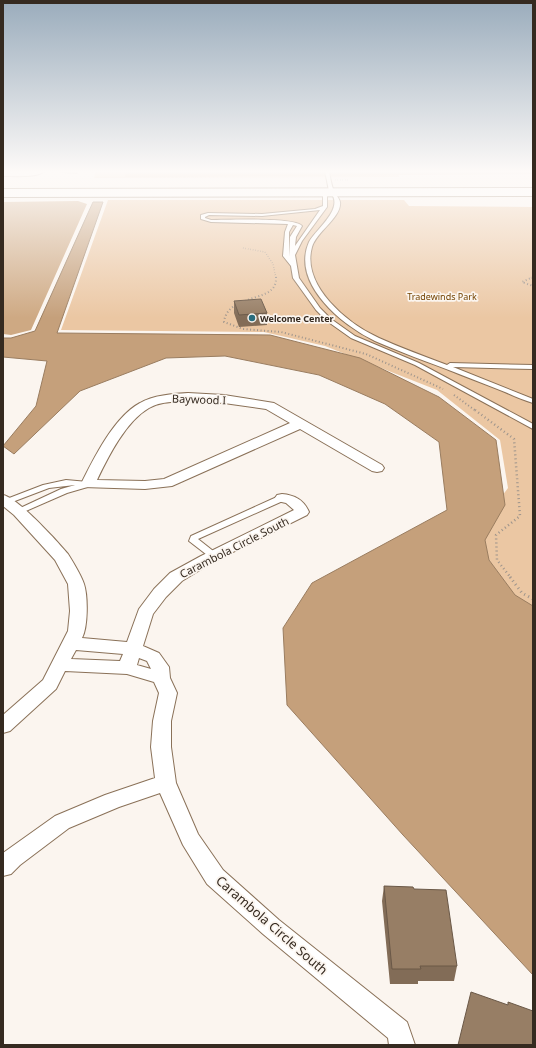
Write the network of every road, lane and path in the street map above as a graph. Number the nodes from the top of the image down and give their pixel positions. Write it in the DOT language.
graph roads {
  1 [pos="207,220"];
  2 [pos="311,220"];
  3 [pos="316,220"];
  4 [pos="327,220"];
  5 [pos="291,223"];
  6 [pos="300,226"];
  7 [pos="298,246"];
  8 [pos="309,246"];
  9 [pos="243,248"];
  10 [pos="292,258"];
  11 [pos="294,267"];
  12 [pos="533,277"];
  13 [pos="533,286"];
  14 [pos="420,356"];
  15 [pos="434,362"];
  16 [pos="417,364"];
  17 [pos="533,367"];
  18 [pos="444,389"];
  19 [pos="451,392"];
  20 [pos="533,401"];
  21 [pos="299,424"];
  22 [pos="533,426"];
  23 [pos="377,468"];
  24 [pos="88,484"];
  25 [pos="282,498"];
  26 [pos="10,504"];
  27 [pos="214,556"];
  28 [pos="533,599"];
  29 [pos="71,643"];
  30 [pos="133,649"];
  31 [pos="61,665"];
  32 [pos="127,668"];
  33 [pos="161,678"];
  34 [pos="3,726"];
  35 [pos="166,783"];
  36 [pos="3,867"];
  37 [pos="402,1045"];
  1 -- 5 [label="lane"];
  2 -- 6 [label="lane"];
  3 -- 7 [label="lane"];
  4 -- 8 [label="lane"];
  5 -- 6 [label="lane"];
  5 -- 11 [label="lane"];
  6 -- 10 [label="lane"];
  7 -- 8 [label="lane"];
  7 -- 10 [label="lane"];
  8 -- 14 [label="lane"];
  9 -- 18 [label="path"];
  10 -- 11 [label="lane"];
  11 -- 16 [label="lane"];
  12 -- 13 [label="path"];
  14 -- 15 [label="lane"];
  14 -- 17 [label="lane"];
  15 -- 16 [label="lane"];
  15 -- 20 [label="lane"];
  16 -- 22 [label="lane"];
  19 -- 28 [label="path"];
  21 -- 23 [label="street, Baywood I"];
  21 -- 24 [label="street"];
  21 -- 24 [label="street, Baywood I"];
  24 -- 26 [label="lane"];
  24 -- 26 [label="lane"];
  25 -- 27 [label="street, Carambola Circle South"];
  25 -- 27 [label="lane"];
  26 -- 29 [label="street"];
  27 -- 30 [label="street, Carambola Circle South"];
  29 -- 30 [label="street, Carambola Circle South"];
  29 -- 31 [label="street"];
  30 -- 32 [label="street, Carambola Circle South"];
  30 -- 33 [label="street, Carambola Circle South"];
  31 -- 32 [label="street"];
  31 -- 34 [label="street"];
  32 -- 33 [label="street"];
  33 -- 35 [label="street, Carambola Circle South"];
  35 -- 36 [label="street"];
  35 -- 37 [label="street, Carambola Circle South"];
}
